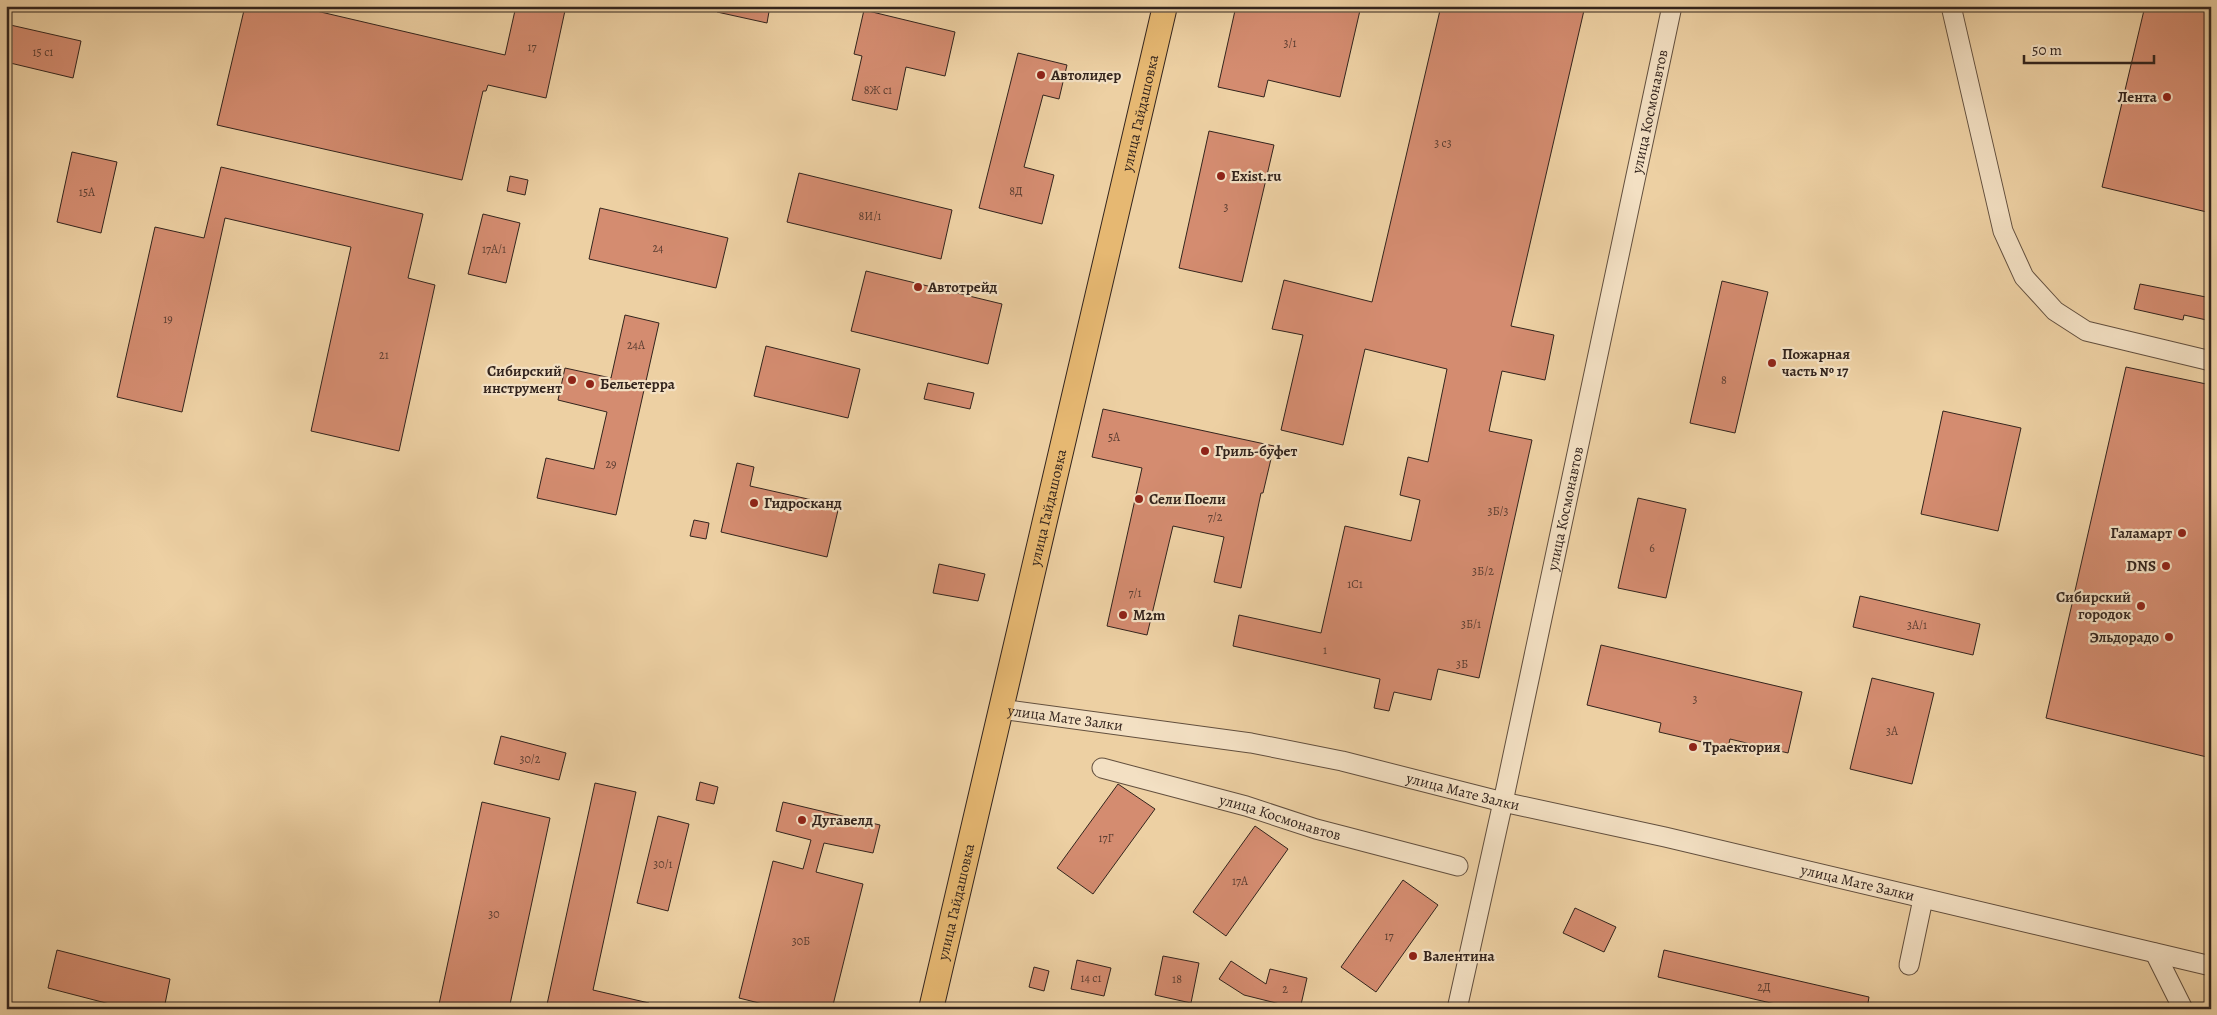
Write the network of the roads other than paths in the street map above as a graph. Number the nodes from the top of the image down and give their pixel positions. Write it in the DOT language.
graph roads {
  1 [pos="1165,6"];
  2 [pos="1672,6"];
  3 [pos="1951,6"];
  4 [pos="2211,362"];
  5 [pos="1000,708"];
  6 [pos="1102,768"];
  7 [pos="1503,802"];
  8 [pos="1458,866"];
  9 [pos="1923,899"];
  10 [pos="2155,953"];
  11 [pos="1908,965"];
  12 [pos="2211,966"];
  13 [pos="931,1009"];
  14 [pos="1457,1009"];
  15 [pos="2183,1009"];
  1 -- 5 [label="main road, улица Гайдашовка"];
  2 -- 7 [label="street, улица Космонавтов"];
  3 -- 4 [label="street"];
  5 -- 7 [label="street, улица Мате Залки"];
  5 -- 13 [label="main road, улица Гайдашовка"];
  6 -- 8 [label="street, улица Космонавтов"];
  7 -- 9 [label="street, улица Мате Залки"];
  7 -- 14 [label="street, улица Космонавтов"];
  9 -- 10 [label="street, улица Мате Залки"];
  9 -- 11 [label="street, улица Мате Залки"];
  10 -- 12 [label="street, улица Мате Залки"];
  10 -- 15 [label="street"];
}
